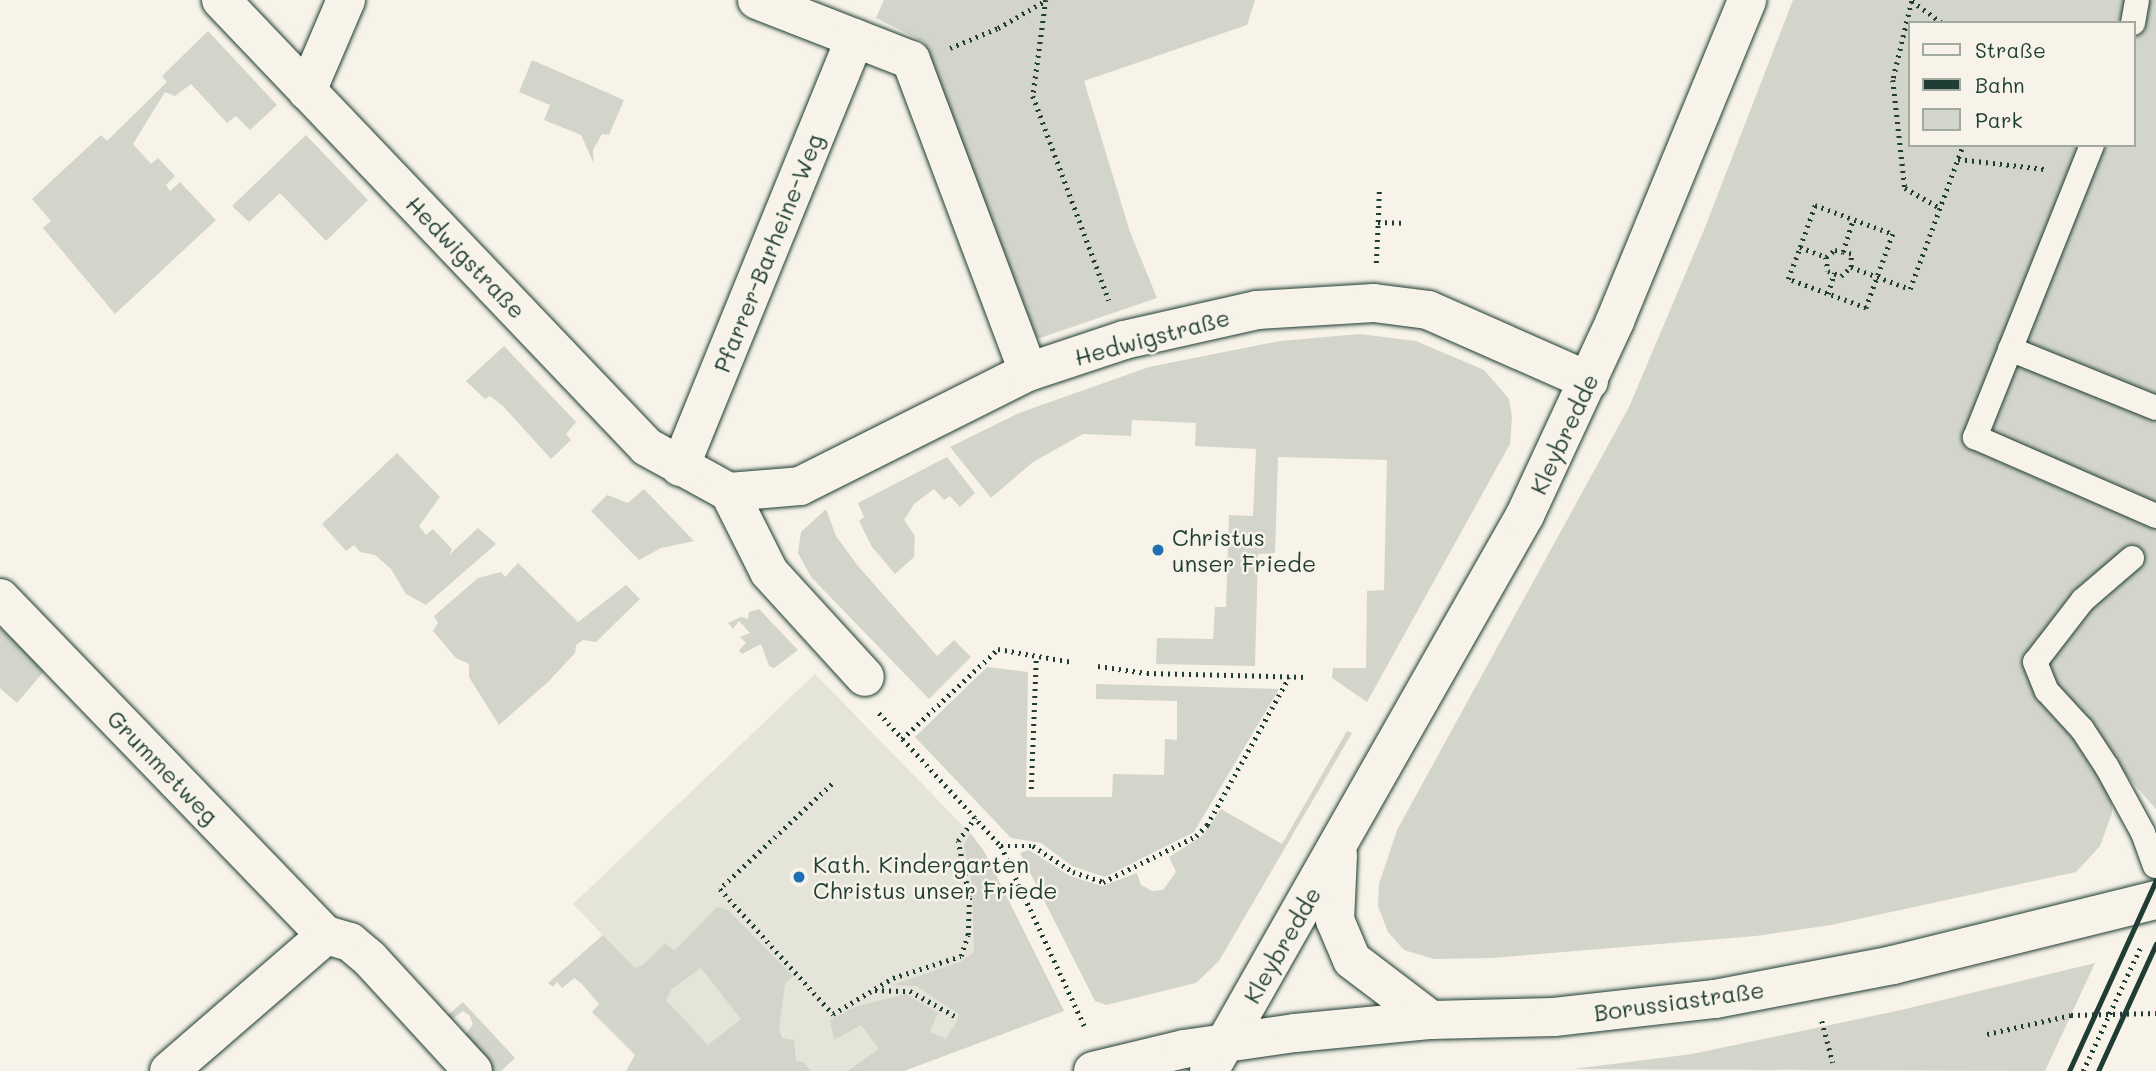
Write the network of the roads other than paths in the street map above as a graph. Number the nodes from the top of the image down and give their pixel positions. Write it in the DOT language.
graph roads {
  1 [pos="221,0"];
  2 [pos="346,0"];
  3 [pos="757,0"];
  4 [pos="1747,0"];
  5 [pos="2137,0"];
  6 [pos="2133,21"];
  7 [pos="855,38"];
  8 [pos="307,91"];
  9 [pos="2091,147"];
  10 [pos="2010,349"];
  11 [pos="1028,372"];
  12 [pos="1589,381"];
  13 [pos="2156,408"];
  14 [pos="680,467"];
  15 [pos="729,492"];
  16 [pos="2156,516"];
  17 [pos="2132,558"];
  18 [pos="0,598"];
  19 [pos="865,677"];
  20 [pos="1339,848"];
  21 [pos="2155,883"];
  22 [pos="326,935"];
  23 [pos="1431,1020"];
  24 [pos="1217,1057"];
  25 [pos="169,1071"];
  26 [pos="473,1071"];
  27 [pos="1093,1071"];
  1 -- 8 [label="street, Hedwigstraße"];
  2 -- 8 [label="street"];
  3 -- 7 [label="street"];
  4 -- 12 [label="street, Kleybredde"];
  5 -- 6 [label="lane"];
  7 -- 11 [label="street"];
  7 -- 14 [label="street, Pfarrer-Barheine-Weg"];
  8 -- 14 [label="street, Hedwigstraße"];
  9 -- 10 [label="lane"];
  10 -- 13 [label="lane"];
  10 -- 16 [label="lane"];
  11 -- 12 [label="street, Hedwigstraße"];
  11 -- 15 [label="street, Hedwigstraße"];
  12 -- 20 [label="street, Kleybredde"];
  14 -- 15 [label="street, Hedwigstraße"];
  15 -- 19 [label="street"];
  17 -- 21 [label="lane"];
  18 -- 22 [label="street, Grummetweg"];
  20 -- 23 [label="street, Kleybredde"];
  20 -- 24 [label="street, Kleybredde"];
  21 -- 23 [label="street, Borussiastraße"];
  22 -- 25 [label="street"];
  22 -- 26 [label="street, Grummetweg"];
  23 -- 24 [label="street, Borussiastraße"];
  24 -- 27 [label="street, Borussiastraße"];
}
